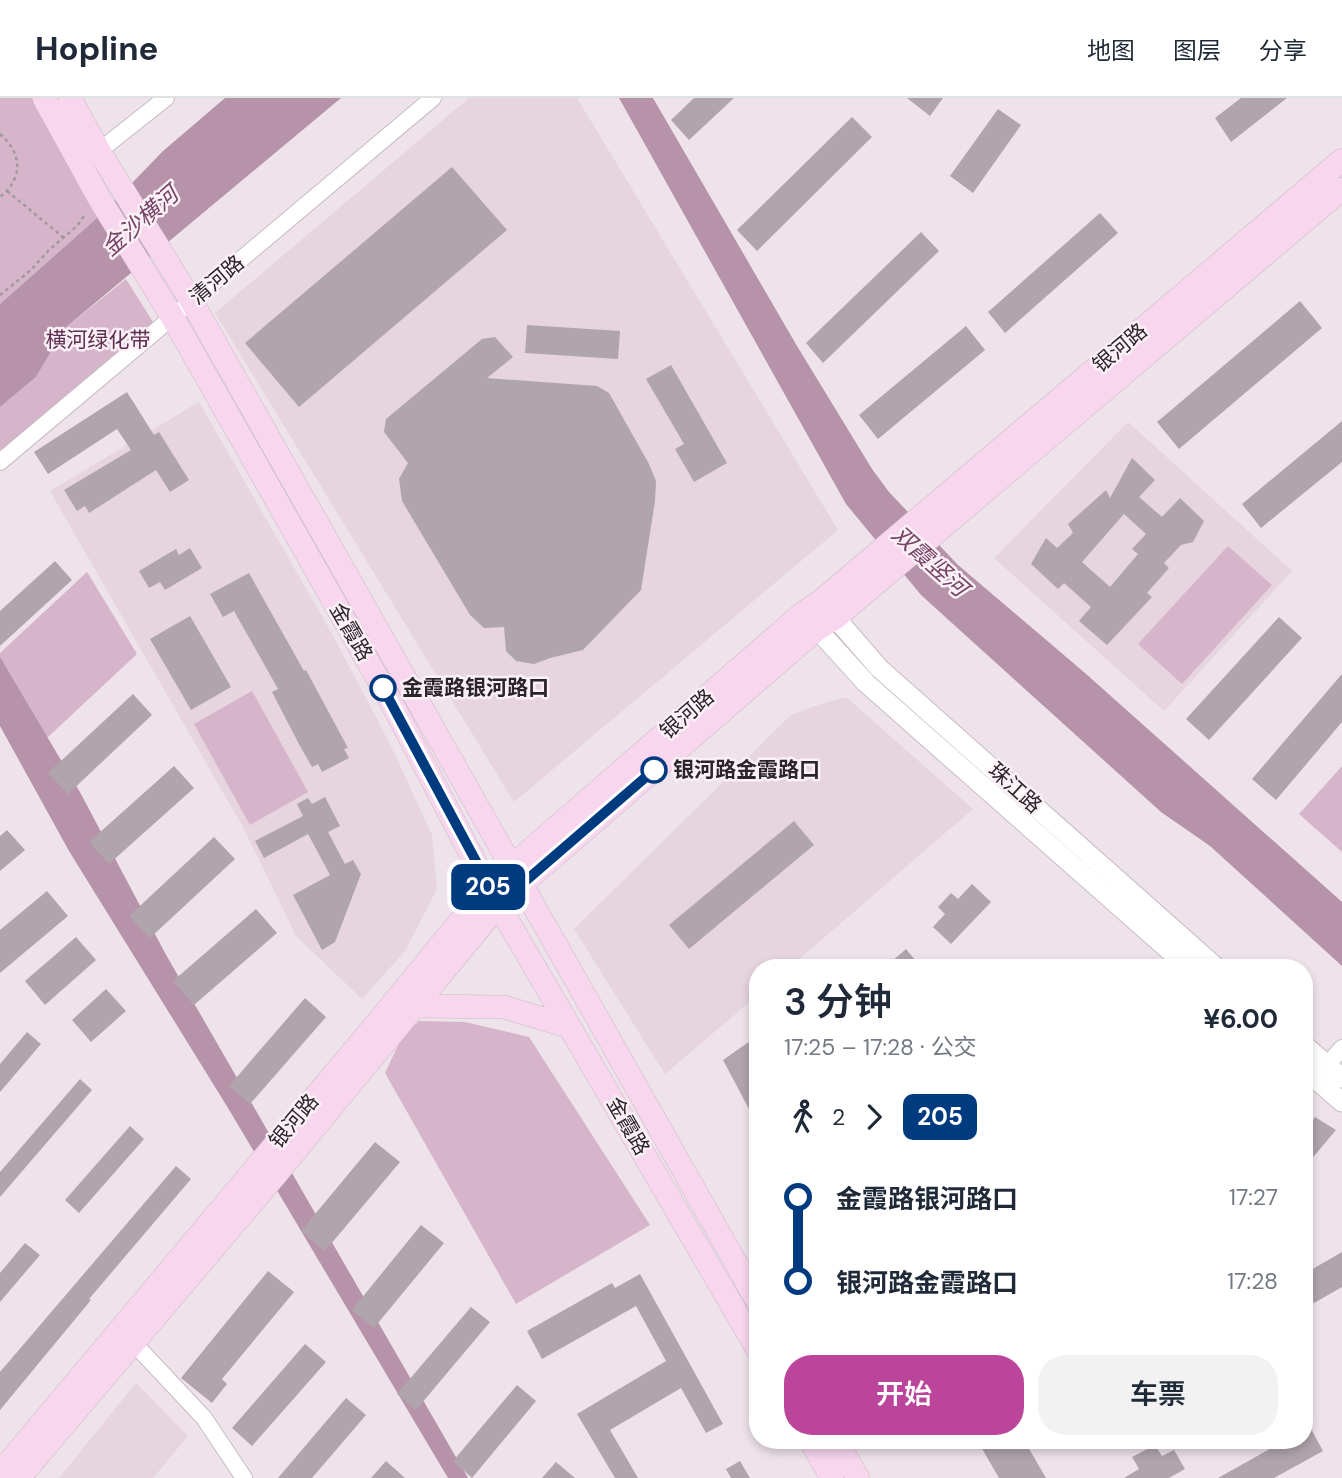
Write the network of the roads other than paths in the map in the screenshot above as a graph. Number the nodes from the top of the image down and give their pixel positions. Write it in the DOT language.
graph roads {
  1 [pos="44,98"];
  2 [pos="70,98"];
  3 [pos="166,98"];
  4 [pos="433,98"];
  5 [pos="99,151"];
  6 [pos="1342,160"];
  7 [pos="1342,189"];
  8 [pos="192,302"];
  9 [pos="173,318"];
  10 [pos="0,462"];
  11 [pos="948,507"];
  12 [pos="819,615"];
  13 [pos="515,875"];
  14 [pos="494,895"];
  15 [pos="1179,959"];
  16 [pos="1207,959"];
  17 [pos="414,1006"];
  18 [pos="570,1027"];
  19 [pos="1342,1048"];
  20 [pos="1313,1074"];
  21 [pos="1313,1075"];
  22 [pos="1313,1076"];
  23 [pos="1342,1078"];
  24 [pos="1342,1102"];
  25 [pos="749,1286"];
  26 [pos="749,1335"];
  27 [pos="127,1337"];
  28 [pos="815,1449"];
  29 [pos="841,1449"];
  30 [pos="0,1473"];
  31 [pos="19,1478"];
  32 [pos="244,1478"];
  33 [pos="832,1478"];
  34 [pos="858,1478"];
  1 -- 9 [label="main road, 金霞路"];
  2 -- 5 [label="main road, 金霞路"];
  3 -- 5 [label="street"];
  4 -- 8 [label="street, 清河路"];
  5 -- 8 [label="main road, 金霞路"];
  6 -- 11 [label="main road, 银河路"];
  7 -- 11 [label="main road, 银河路"];
  8 -- 9 [label="street, 清河路"];
  8 -- 13 [label="main road, 金霞路"];
  9 -- 10 [label="street, 清河路"];
  9 -- 14 [label="main road, 金霞路"];
  11 -- 12 [label="main road, 银河路"];
  12 -- 13 [label="main road, 银河路"];
  12 -- 15 [label="street, 珠江路"];
  12 -- 16 [label="street, 珠江路"];
  13 -- 14 [label="main road, 银河路"];
  13 -- 25 [label="main road, 金霞路"];
  14 -- 17 [label="main road, 银河路"];
  14 -- 18 [label="main road, 金霞路"];
  14 -- 27 [label="main road, 银河路"];
  17 -- 18 [label="main road"];
  17 -- 27 [label="main road, 银河路"];
  18 -- 26 [label="main road, 金霞路"];
  19 -- 20 [label="street"];
  21 -- 23 [label="street"];
  22 -- 24 [label="street"];
  27 -- 30 [label="main road, 银河路"];
  27 -- 31 [label="main road, 银河路"];
  27 -- 32 [label="street"];
  28 -- 33 [label="main road"];
  29 -- 34 [label="main road"];
}
